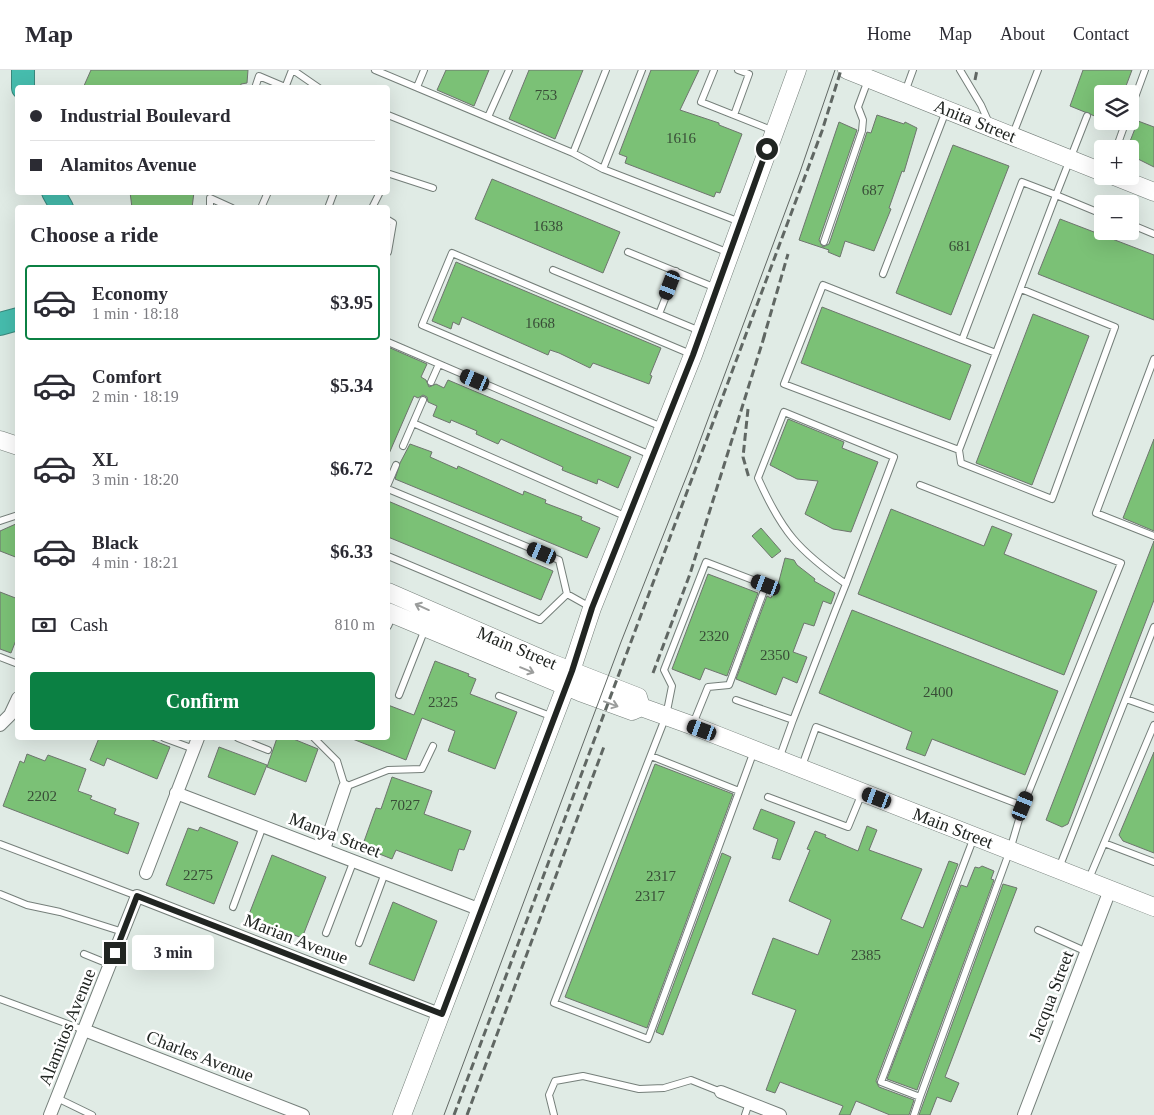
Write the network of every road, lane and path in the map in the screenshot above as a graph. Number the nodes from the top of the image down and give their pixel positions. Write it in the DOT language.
graph roads {
  1 [pos="24,70"];
  2 [pos="293,70"];
  3 [pos="376,70"];
  4 [pos="424,70"];
  5 [pos="509,70"];
  6 [pos="606,70"];
  7 [pos="642,70"];
  8 [pos="714,70"];
  9 [pos="738,70"];
  10 [pos="796,70"];
  11 [pos="847,70"];
  12 [pos="913,70"];
  13 [pos="960,70"];
  14 [pos="1038,70"];
  15 [pos="1145,70"];
  16 [pos="868,78"];
  17 [pos="23,85"];
  18 [pos="256,85"];
  19 [pos="280,85"];
  20 [pos="286,85"];
  21 [pos="312,85"];
  22 [pos="1139,86"];
  23 [pos="417,87"];
  24 [pos="904,93"];
  25 [pos="947,110"];
  26 [pos="734,114"];
  27 [pos="390,116"];
  28 [pos="1087,116"];
  29 [pos="488,117"];
  30 [pos="991,127"];
  31 [pos="774,131"];
  32 [pos="1012,136"];
  33 [pos="573,152"];
  34 [pos="1070,159"];
  35 [pos="603,169"];
  36 [pos="1094,169"];
  37 [pos="390,176"];
  38 [pos="1136,185"];
  39 [pos="433,188"];
  40 [pos="1154,192"];
  41 [pos="1056,195"];
  42 [pos="210,205"];
  43 [pos="225,205"];
  44 [pos="1094,211"];
  45 [pos="390,222"];
  46 [pos="741,222"];
  47 [pos="1139,228"];
  48 [pos="1154,234"];
  49 [pos="390,241"];
  50 [pos="824,242"];
  51 [pos="628,252"];
  52 [pos="730,254"];
  53 [pos="553,270"];
  54 [pos="676,271"];
  55 [pos="883,274"];
  56 [pos="718,288"];
  57 [pos="1022,289"];
  58 [pos="659,314"];
  59 [pos="15,320"];
  60 [pos="0,324"];
  61 [pos="702,332"];
  62 [pos="962,340"];
  63 [pos="390,343"];
  64 [pos="996,353"];
  65 [pos="693,355"];
  66 [pos="1154,359"];
  67 [pos="439,364"];
  68 [pos="431,382"];
  69 [pos="423,400"];
  70 [pos="413,423"];
  71 [pos="665,428"];
  72 [pos="0,440"];
  73 [pos="15,445"];
  74 [pos="403,446"];
  75 [pos="959,450"];
  76 [pos="654,456"];
  77 [pos="396,465"];
  78 [pos="390,479"];
  79 [pos="920,485"];
  80 [pos="390,490"];
  81 [pos="15,515"];
  82 [pos="630,518"];
  83 [pos="0,521"];
  84 [pos="1154,536"];
  85 [pos="390,557"];
  86 [pos="846,584"];
  87 [pos="390,593"];
  88 [pos="567,594"];
  89 [pos="592,608"];
  90 [pos="390,618"];
  91 [pos="426,628"];
  92 [pos="1153,631"];
  93 [pos="0,657"];
  94 [pos="15,663"];
  95 [pos="569,679"];
  96 [pos="399,696"];
  97 [pos="499,696"];
  98 [pos="1126,699"];
  99 [pos="736,700"];
  100 [pos="15,704"];
  101 [pos="1154,709"];
  102 [pos="666,716"];
  103 [pos="554,718"];
  104 [pos="793,720"];
  105 [pos="0,725"];
  106 [pos="1154,725"];
  107 [pos="693,726"];
  108 [pos="177,740"];
  109 [pos="243,740"];
  110 [pos="316,740"];
  111 [pos="196,743"];
  112 [pos="433,746"];
  113 [pos="268,750"];
  114 [pos="754,750"];
  115 [pos="651,756"];
  116 [pos="779,760"];
  117 [pos="801,768"];
  118 [pos="345,787"];
  119 [pos="739,791"];
  120 [pos="862,792"];
  121 [pos="176,793"];
  122 [pos="768,797"];
  123 [pos="1023,806"];
  124 [pos="263,826"];
  125 [pos="974,836"];
  126 [pos="1104,843"];
  127 [pos="0,844"];
  128 [pos="324,849"];
  129 [pos="1010,850"];
  130 [pos="354,860"];
  131 [pos="1154,862"];
  132 [pos="1058,869"];
  133 [pos="146,873"];
  134 [pos="385,873"];
  135 [pos="1088,881"];
  136 [pos="1110,890"];
  137 [pos="0,894"];
  138 [pos="137,896"];
  139 [pos="233,907"];
  140 [pos="1154,907"];
  141 [pos="480,910"];
  142 [pos="1038,930"];
  143 [pos="123,932"];
  144 [pos="326,933"];
  145 [pos="359,943"];
  146 [pos="1086,952"];
  147 [pos="84,954"];
  148 [pos="110,965"];
  149 [pos="0,999"];
  150 [pos="442,1014"];
  151 [pos="84,1030"];
  152 [pos="721,1092"];
  153 [pos="920,1097"];
  154 [pos="57,1098"];
  155 [pos="747,1109"];
  156 [pos="50,1115"];
  157 [pos="92,1115"];
  158 [pos="302,1115"];
  159 [pos="402,1115"];
  160 [pos="554,1115"];
  161 [pos="780,1115"];
  162 [pos="914,1115"];
  163 [pos="1024,1115"];
  1 -- 17 [label="highway"];
  2 -- 20 [label="lane"];
  2 -- 21 [label="lane"];
  3 -- 23 [label="lane"];
  4 -- 23 [label="lane"];
  5 -- 29 [label="lane"];
  6 -- 33 [label="lane"];
  7 -- 35 [label="lane"];
  8 -- 26 [label="lane"];
  9 -- 26 [label="lane"];
  10 -- 31 [label="main road"];
  11 -- 16 [label="main road, Anita Street"];
  12 -- 24 [label="lane"];
  13 -- 30 [label="lane"];
  14 -- 32 [label="lane"];
  15 -- 22 [label="lane"];
  16 -- 24 [label="main road, Anita Street"];
  16 -- 50 [label="lane"];
  18 -- 19 [label="lane"];
  23 -- 29 [label="lane"];
  24 -- 25 [label="main road, Anita Street"];
  25 -- 30 [label="main road, Anita Street"];
  25 -- 55 [label="lane"];
  26 -- 31 [label="lane"];
  27 -- 52 [label="lane"];
  28 -- 34 [label="lane"];
  29 -- 33 [label="lane"];
  30 -- 32 [label="main road, Anita Street"];
  31 -- 46 [label="main road"];
  32 -- 34 [label="main road, Anita Street"];
  33 -- 35 [label="lane"];
  34 -- 36 [label="main road, Anita Street"];
  34 -- 41 [label="lane"];
  35 -- 46 [label="lane"];
  37 -- 39 [label="lane"];
  38 -- 40 [label="main road"];
  41 -- 44 [label="lane"];
  41 -- 57 [label="lane"];
  41 -- 62 [label="lane"];
  42 -- 43 [label="lane"];
  45 -- 49 [label="lane"];
  46 -- 52 [label="main road"];
  47 -- 48 [label="lane"];
  51 -- 54 [label="lane"];
  52 -- 56 [label="main road"];
  53 -- 58 [label="lane"];
  54 -- 56 [label="lane"];
  54 -- 58 [label="lane"];
  56 -- 61 [label="main road"];
  57 -- 64 [label="lane"];
  57 -- 75 [label="lane"];
  58 -- 61 [label="lane"];
  59 -- 60 [label="highway"];
  61 -- 65 [label="main road"];
  62 -- 64 [label="lane"];
  62 -- 75 [label="lane"];
  63 -- 67 [label="lane"];
  64 -- 75 [label="lane"];
  65 -- 71 [label="main road"];
  65 -- 71 [label="lane"];
  66 -- 84 [label="lane"];
  67 -- 68 [label="lane"];
  67 -- 76 [label="lane"];
  69 -- 70 [label="lane"];
  70 -- 74 [label="lane"];
  70 -- 82 [label="lane"];
  71 -- 76 [label="main road"];
  72 -- 73 [label="main road"];
  76 -- 82 [label="main road"];
  77 -- 78 [label="lane"];
  79 -- 123 [label="lane"];
  80 -- 88 [label="lane"];
  81 -- 83 [label="lane"];
  82 -- 89 [label="main road"];
  85 -- 88 [label="lane"];
  86 -- 86 [label="lane"];
  86 -- 104 [label="lane"];
  95 -- 87 [label="main road, Main Street, one-way"];
  88 -- 89 [label="lane"];
  89 -- 95 [label="main road"];
  90 -- 91 [label="main road, Main Street"];
  91 -- 95 [label="main road, Main Street, one-way"];
  91 -- 96 [label="lane"];
  92 -- 98 [label="lane"];
  93 -- 94 [label="lane"];
  95 -- 102 [label="main road, Main Street"];
  95 -- 103 [label="main road"];
  97 -- 103 [label="lane"];
  98 -- 101 [label="lane"];
  98 -- 132 [label="lane"];
  99 -- 104 [label="lane"];
  100 -- 105 [label="street"];
  102 -- 107 [label="main road, Main Street"];
  102 -- 107 [label="lane"];
  102 -- 115 [label="lane"];
  103 -- 141 [label="main road"];
  104 -- 116 [label="lane"];
  106 -- 126 [label="lane"];
  107 -- 114 [label="main road, Main Street"];
  108 -- 111 [label="lane"];
  109 -- 113 [label="lane"];
  110 -- 118 [label="lane"];
  111 -- 121 [label="street"];
  112 -- 118 [label="lane"];
  114 -- 116 [label="main road, Main Street"];
  114 -- 119 [label="lane"];
  115 -- 119 [label="lane"];
  115 -- 119 [label="lane"];
  116 -- 117 [label="main road, Main Street"];
  117 -- 120 [label="main road, Main Street"];
  117 -- 123 [label="lane"];
  118 -- 128 [label="street"];
  120 -- 122 [label="lane"];
  120 -- 125 [label="main road, Main Street"];
  121 -- 124 [label="street, Manya Street"];
  121 -- 133 [label="street"];
  123 -- 129 [label="lane"];
  124 -- 128 [label="street, Manya Street"];
  124 -- 139 [label="lane"];
  125 -- 129 [label="main road, Main Street"];
  125 -- 153 [label="lane"];
  126 -- 131 [label="lane"];
  126 -- 135 [label="lane"];
  127 -- 138 [label="lane"];
  128 -- 130 [label="street, Manya Street"];
  129 -- 132 [label="main road, Main Street"];
  129 -- 153 [label="lane"];
  130 -- 134 [label="street, Manya Street"];
  130 -- 144 [label="lane"];
  132 -- 135 [label="main road, Main Street"];
  134 -- 141 [label="street, Manya Street"];
  134 -- 145 [label="lane"];
  135 -- 136 [label="main road, Main Street"];
  136 -- 140 [label="main road, Main Street"];
  136 -- 146 [label="street, Jacqua Street"];
  137 -- 143 [label="lane"];
  138 -- 143 [label="street, Alamitos Avenue"];
  138 -- 150 [label="street, Marian Avenue"];
  141 -- 150 [label="main road"];
  142 -- 146 [label="lane"];
  143 -- 148 [label="street, Alamitos Avenue"];
  146 -- 163 [label="street, Jacqua Street"];
  147 -- 148 [label="lane"];
  148 -- 151 [label="street, Alamitos Avenue"];
  149 -- 151 [label="lane"];
  150 -- 159 [label="main road"];
  151 -- 154 [label="street, Alamitos Avenue"];
  151 -- 158 [label="street, Charles Avenue"];
  152 -- 155 [label="street"];
  152 -- 160 [label="lane"];
  153 -- 162 [label="lane"];
  154 -- 156 [label="street, Alamitos Avenue"];
  154 -- 157 [label="lane"];
  155 -- 161 [label="street"];
}
